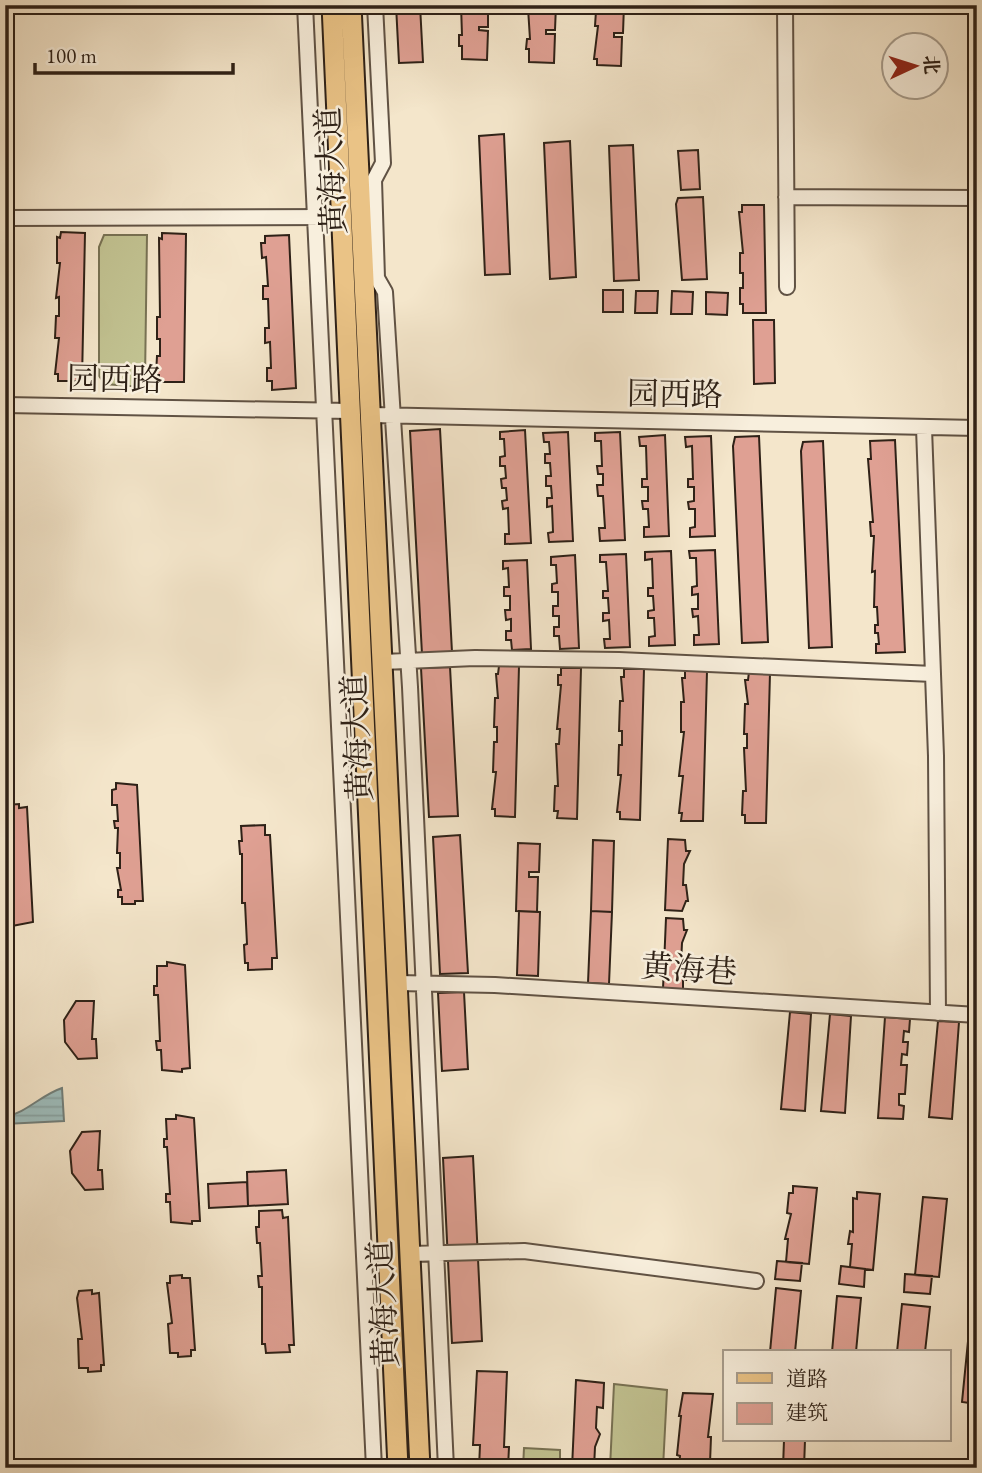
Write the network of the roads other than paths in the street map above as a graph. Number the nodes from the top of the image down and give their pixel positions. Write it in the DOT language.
graph roads {
  1 [pos="305,5"];
  2 [pos="332,5"];
  3 [pos="351,5"];
  4 [pos="375,5"];
  5 [pos="785,5"];
  6 [pos="786,198"];
  7 [pos="977,198"];
  8 [pos="315,217"];
  9 [pos="341,217"];
  10 [pos="5,218"];
  11 [pos="787,287"];
  12 [pos="5,405"];
  13 [pos="324,411"];
  14 [pos="349,411"];
  15 [pos="372,415"];
  16 [pos="393,416"];
  17 [pos="924,428"];
  18 [pos="977,428"];
  19 [pos="383,662"];
  20 [pos="409,662"];
  21 [pos="933,674"];
  22 [pos="398,984"];
  23 [pos="424,985"];
  24 [pos="938,1013"];
  25 [pos="977,1015"];
  26 [pos="436,1253"];
  27 [pos="410,1254"];
  28 [pos="756,1281"];
  29 [pos="374,1468"];
  30 [pos="398,1468"];
  31 [pos="420,1468"];
  32 [pos="446,1468"];
  1 -- 8 [label="street"];
  2 -- 9 [label="main road, 黄海大道"];
  3 -- 15 [label="main road, 黄海大道"];
  4 -- 16 [label="street"];
  5 -- 6 [label="street"];
  6 -- 7 [label="street"];
  6 -- 11 [label="street"];
  8 -- 9 [label="street"];
  8 -- 10 [label="street"];
  8 -- 13 [label="street"];
  9 -- 14 [label="main road, 黄海大道"];
  12 -- 13 [label="street, 园西路"];
  13 -- 14 [label="street, 园西路"];
  13 -- 29 [label="street"];
  14 -- 30 [label="main road, 黄海大道"];
  15 -- 16 [label="street, 园西路"];
  15 -- 19 [label="main road, 黄海大道"];
  16 -- 17 [label="street, 园西路"];
  16 -- 20 [label="street"];
  17 -- 18 [label="street, 园西路"];
  17 -- 21 [label="street"];
  19 -- 20 [label="street"];
  19 -- 22 [label="main road, 黄海大道"];
  20 -- 21 [label="street"];
  20 -- 23 [label="street"];
  21 -- 24 [label="street"];
  22 -- 23 [label="street, 黄海巷"];
  22 -- 27 [label="main road, 黄海大道"];
  23 -- 24 [label="street, 黄海巷"];
  23 -- 26 [label="street"];
  24 -- 25 [label="street, 黄海巷"];
  26 -- 27 [label="street"];
  26 -- 28 [label="street"];
  26 -- 32 [label="street"];
  27 -- 31 [label="main road, 黄海大道"];
}
